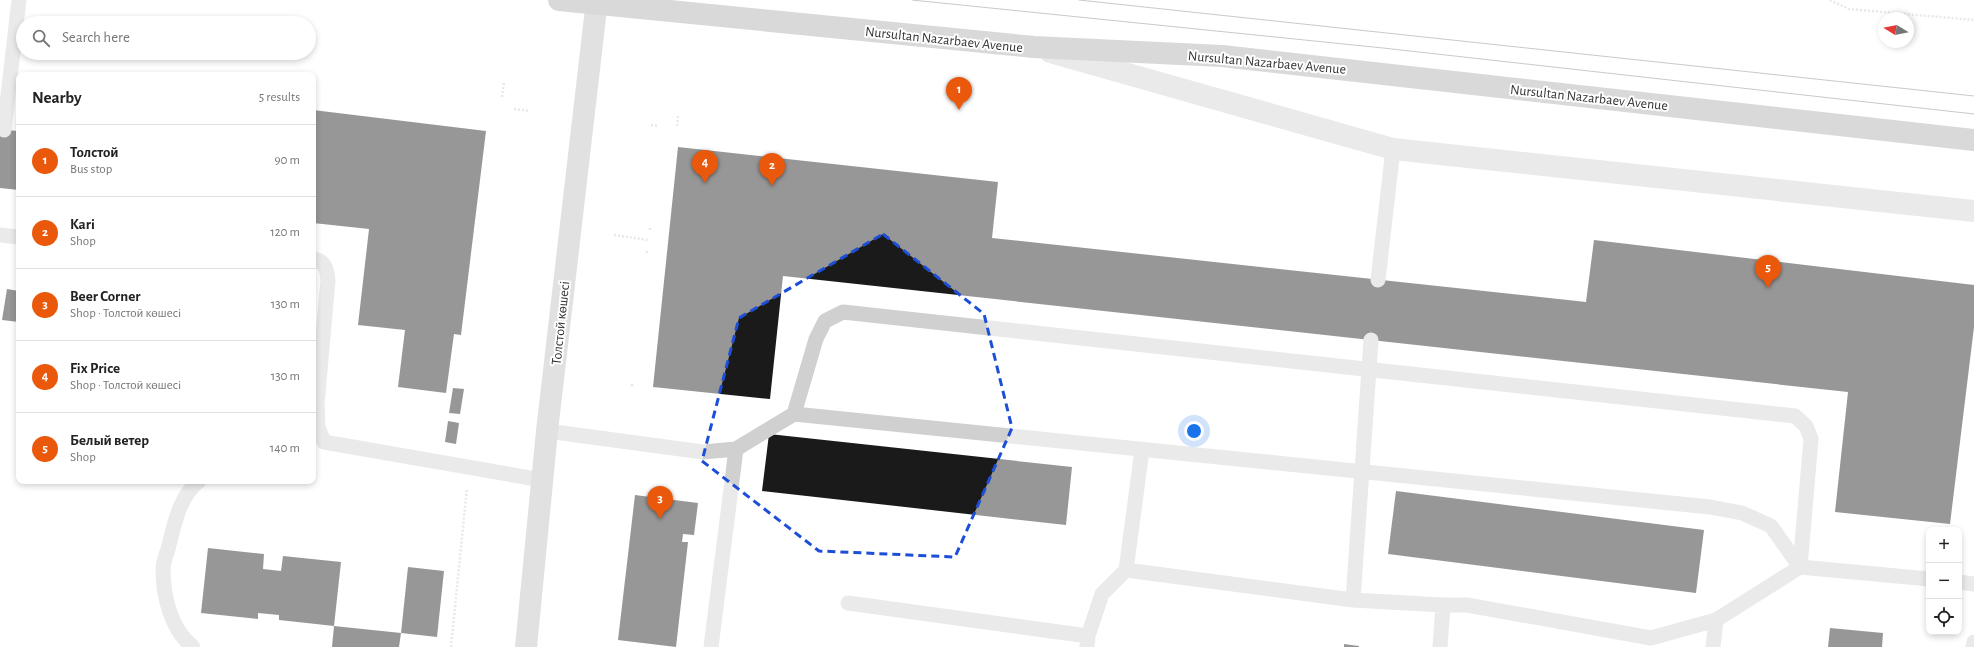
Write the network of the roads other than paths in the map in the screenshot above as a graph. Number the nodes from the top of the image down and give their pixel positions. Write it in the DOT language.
graph roads {
  1 [pos="20,0"];
  2 [pos="559,0"];
  3 [pos="597,2"];
  4 [pos="18,16"];
  5 [pos="16,32"];
  6 [pos="1034,47"];
  7 [pos="4,130"];
  8 [pos="1974,140"];
  9 [pos="1393,148"];
  10 [pos="1974,211"];
  11 [pos="0,235"];
  12 [pos="16,237"];
  13 [pos="316,259"];
  14 [pos="1378,280"];
  15 [pos="1371,340"];
  16 [pos="1370,369"];
  17 [pos="794,414"];
  18 [pos="548,431"];
  19 [pos="318,444"];
  20 [pos="736,449"];
  21 [pos="1142,450"];
  22 [pos="1362,471"];
  23 [pos="542,480"];
  24 [pos="195,484"];
  25 [pos="1800,567"];
  26 [pos="1126,570"];
  27 [pos="1926,579"];
  28 [pos="1962,582"];
  29 [pos="1974,584"];
  30 [pos="1353,600"];
  31 [pos="848,603"];
  32 [pos="1443,605"];
  33 [pos="1716,620"];
  34 [pos="1087,642"];
  35 [pos="1974,642"];
  36 [pos="193,647"];
  37 [pos="526,647"];
  38 [pos="711,647"];
  39 [pos="1440,647"];
  40 [pos="1713,647"];
  41 [pos="1973,647"];
  1 -- 4 [label="lane"];
  2 -- 3 [label="main road, Nursultan Nazarbaev Avenue"];
  3 -- 6 [label="main road, Nursultan Nazarbaev Avenue"];
  3 -- 18 [label="main road, Толстой көшесі"];
  5 -- 7 [label="lane"];
  6 -- 8 [label="main road, Nursultan Nazarbaev Avenue"];
  6 -- 9 [label="street"];
  9 -- 10 [label="street"];
  9 -- 14 [label="lane"];
  11 -- 12 [label="lane"];
  13 -- 19 [label="lane"];
  15 -- 16 [label="lane"];
  16 -- 17 [label="lane"];
  16 -- 22 [label="lane"];
  16 -- 25 [label="lane"];
  17 -- 20 [label="lane"];
  17 -- 21 [label="lane"];
  18 -- 20 [label="lane"];
  18 -- 23 [label="main road, Толстой көшесі"];
  19 -- 23 [label="lane"];
  20 -- 38 [label="lane"];
  21 -- 22 [label="lane"];
  21 -- 26 [label="lane"];
  22 -- 25 [label="lane"];
  22 -- 30 [label="lane"];
  23 -- 37 [label="main road, Толстой көшесі"];
  24 -- 36 [label="lane"];
  25 -- 27 [label="lane"];
  25 -- 33 [label="lane"];
  26 -- 30 [label="lane"];
  26 -- 34 [label="lane"];
  28 -- 29 [label="lane"];
  30 -- 32 [label="lane"];
  31 -- 34 [label="lane"];
  32 -- 33 [label="lane"];
  32 -- 39 [label="lane"];
  33 -- 40 [label="lane"];
  35 -- 41 [label="lane"];
}
